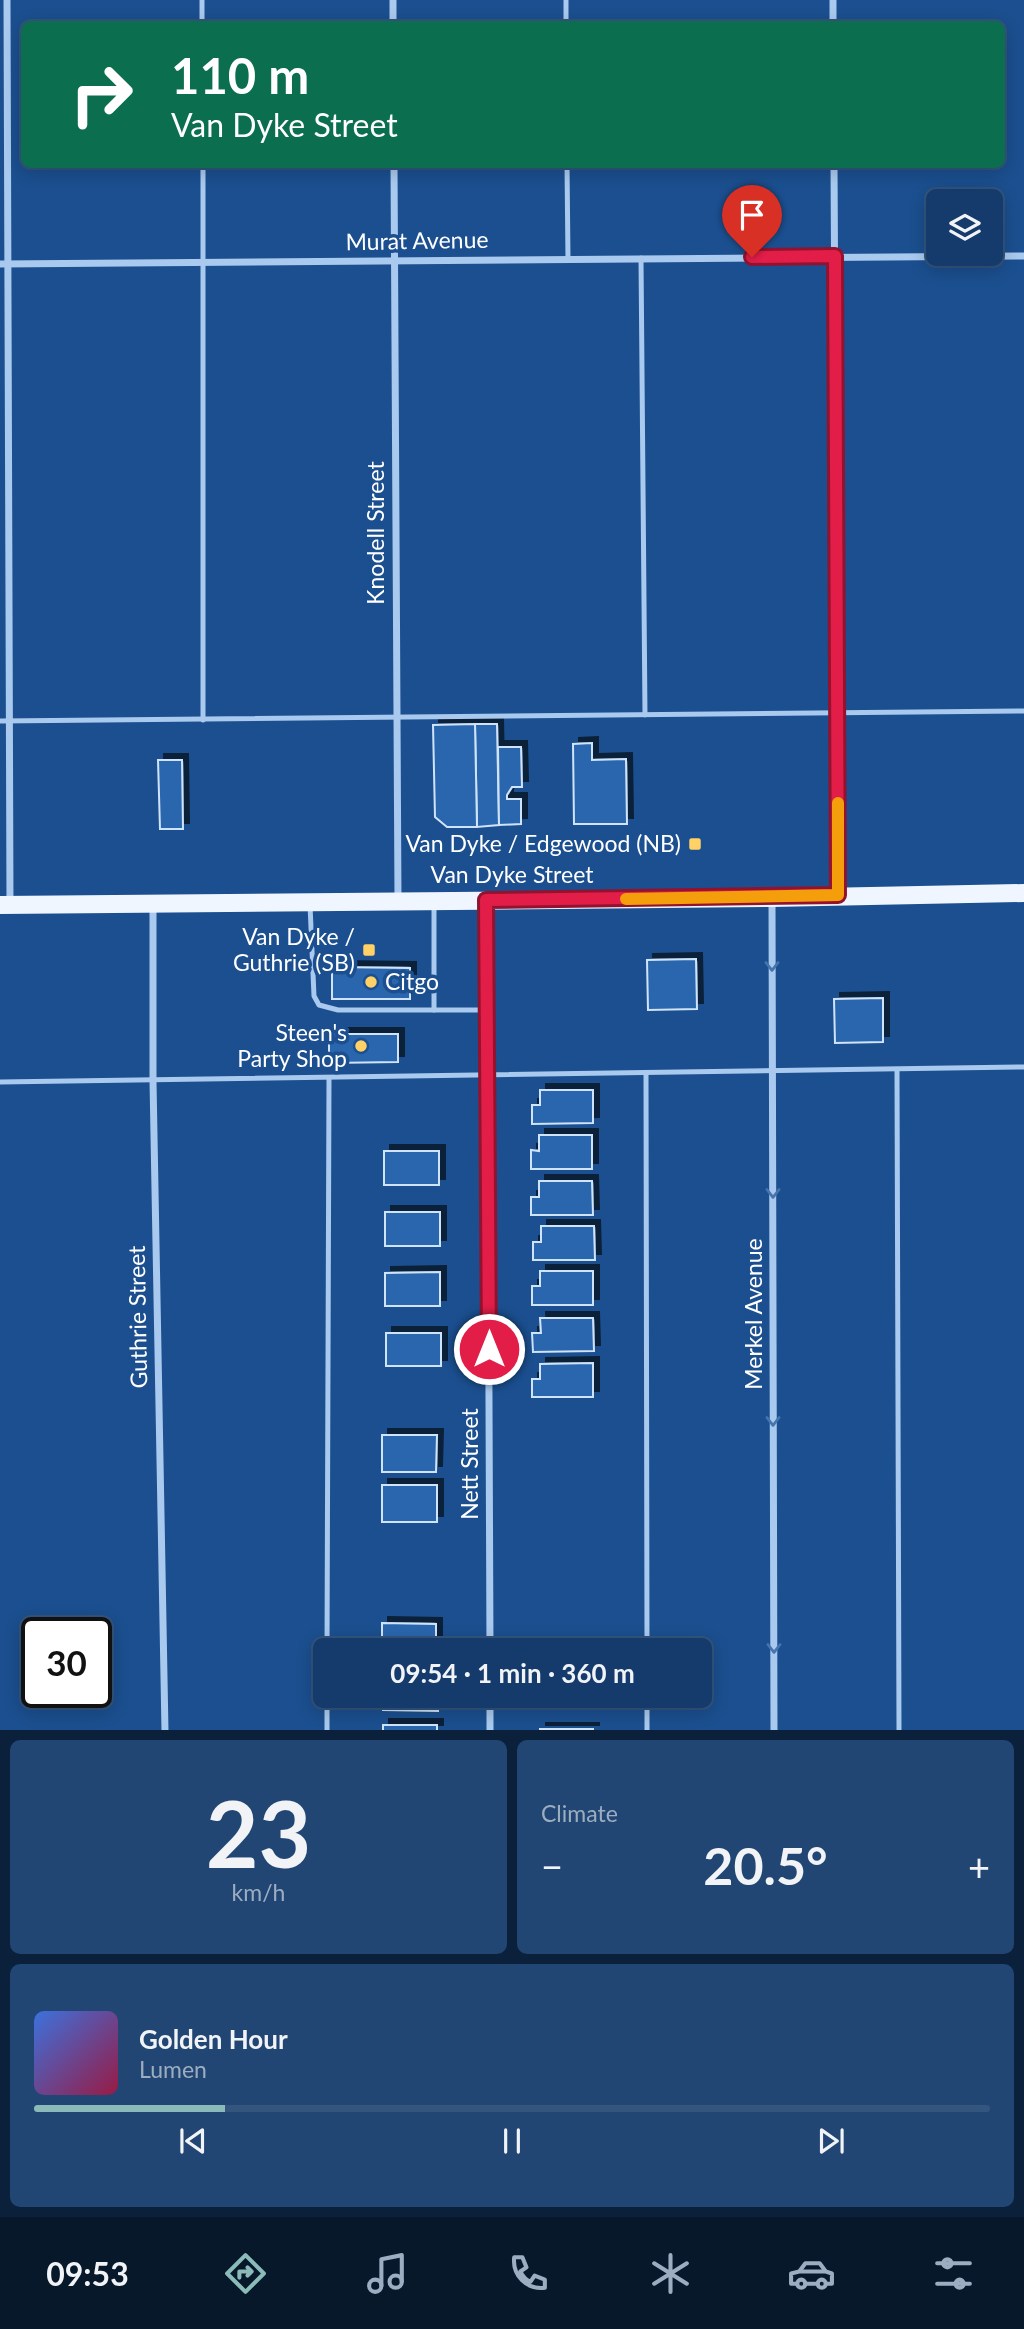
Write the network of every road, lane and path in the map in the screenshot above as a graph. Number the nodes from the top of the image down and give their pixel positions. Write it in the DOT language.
graph roads {
  1 [pos="7,0"];
  2 [pos="202,0"];
  3 [pos="393,0"];
  4 [pos="566,0"];
  5 [pos="833,0"];
  6 [pos="202,21"];
  7 [pos="393,21"];
  8 [pos="566,21"];
  9 [pos="834,21"];
  10 [pos="203,168"];
  11 [pos="394,168"];
  12 [pos="567,168"];
  13 [pos="834,168"];
  14 [pos="835,256"];
  15 [pos="1024,256"];
  16 [pos="641,258"];
  17 [pos="568,259"];
  18 [pos="394,261"];
  19 [pos="203,263"];
  20 [pos="4,264"];
  21 [pos="1024,711"];
  22 [pos="837,713"];
  23 [pos="646,715"];
  24 [pos="397,718"];
  25 [pos="203,720"];
  26 [pos="0,722"];
  27 [pos="9,722"];
  28 [pos="1024,893"];
  29 [pos="838,895"];
  30 [pos="772,898"];
  31 [pos="398,900"];
  32 [pos="434,900"];
  33 [pos="486,900"];
  34 [pos="309,902"];
  35 [pos="153,903"];
  36 [pos="5,905"];
  37 [pos="434,1010"];
  38 [pos="487,1010"];
  39 [pos="1024,1067"];
  40 [pos="897,1070"];
  41 [pos="772,1072"];
  42 [pos="646,1073"];
  43 [pos="488,1074"];
  44 [pos="329,1078"];
  45 [pos="153,1081"];
  46 [pos="0,1082"];
  47 [pos="327,1638"];
  48 [pos="490,1638"];
  49 [pos="647,1638"];
  50 [pos="327,1708"];
  51 [pos="490,1708"];
  52 [pos="647,1708"];
  53 [pos="165,1730"];
  54 [pos="327,1730"];
  55 [pos="490,1730"];
  56 [pos="647,1730"];
  57 [pos="774,1730"];
  58 [pos="899,1730"];
  1 -- 20 [label="street"];
  2 -- 6 [label="lane"];
  3 -- 7 [label="street"];
  4 -- 8 [label="lane"];
  5 -- 9 [label="street"];
  10 -- 19 [label="lane"];
  11 -- 18 [label="street, Knodell Street"];
  12 -- 17 [label="lane"];
  13 -- 14 [label="street"];
  14 -- 15 [label="street, Murat Avenue"];
  14 -- 16 [label="street, Murat Avenue"];
  14 -- 22 [label="street"];
  16 -- 17 [label="street, Murat Avenue"];
  16 -- 23 [label="lane"];
  17 -- 18 [label="street, Murat Avenue"];
  18 -- 19 [label="street, Murat Avenue"];
  18 -- 24 [label="street, Knodell Street"];
  19 -- 20 [label="street, Murat Avenue"];
  19 -- 25 [label="lane"];
  20 -- 27 [label="street"];
  21 -- 22 [label="lane"];
  22 -- 23 [label="lane"];
  22 -- 29 [label="street"];
  23 -- 24 [label="lane"];
  24 -- 25 [label="lane"];
  24 -- 31 [label="street, Knodell Street"];
  25 -- 27 [label="lane"];
  26 -- 27 [label="lane"];
  27 -- 36 [label="street"];
  28 -- 29 [label="main road, Van Dyke Street"];
  29 -- 30 [label="main road, Van Dyke Street"];
  30 -- 33 [label="main road, Van Dyke Street"];
  30 -- 41 [label="street, Merkel Avenue, one-way"];
  31 -- 32 [label="main road, Van Dyke Street"];
  31 -- 34 [label="main road, Van Dyke Street"];
  32 -- 33 [label="main road, Van Dyke Street"];
  32 -- 37 [label="lane"];
  33 -- 38 [label="street, Nett Street"];
  34 -- 35 [label="main road, Van Dyke Street"];
  34 -- 37 [label="lane"];
  35 -- 36 [label="main road, Van Dyke Street"];
  35 -- 45 [label="street, Guthrie Street"];
  37 -- 38 [label="lane"];
  38 -- 43 [label="street, Nett Street"];
  39 -- 40 [label="lane"];
  40 -- 41 [label="lane"];
  40 -- 58 [label="lane"];
  41 -- 42 [label="lane"];
  41 -- 57 [label="street, Merkel Avenue, one-way"];
  42 -- 43 [label="lane"];
  42 -- 49 [label="lane"];
  43 -- 44 [label="lane"];
  43 -- 48 [label="street, Nett Street"];
  44 -- 45 [label="lane"];
  44 -- 47 [label="lane"];
  45 -- 46 [label="lane"];
  45 -- 53 [label="street, Guthrie Street"];
  50 -- 54 [label="lane"];
  51 -- 55 [label="street"];
  52 -- 56 [label="lane"];
}
